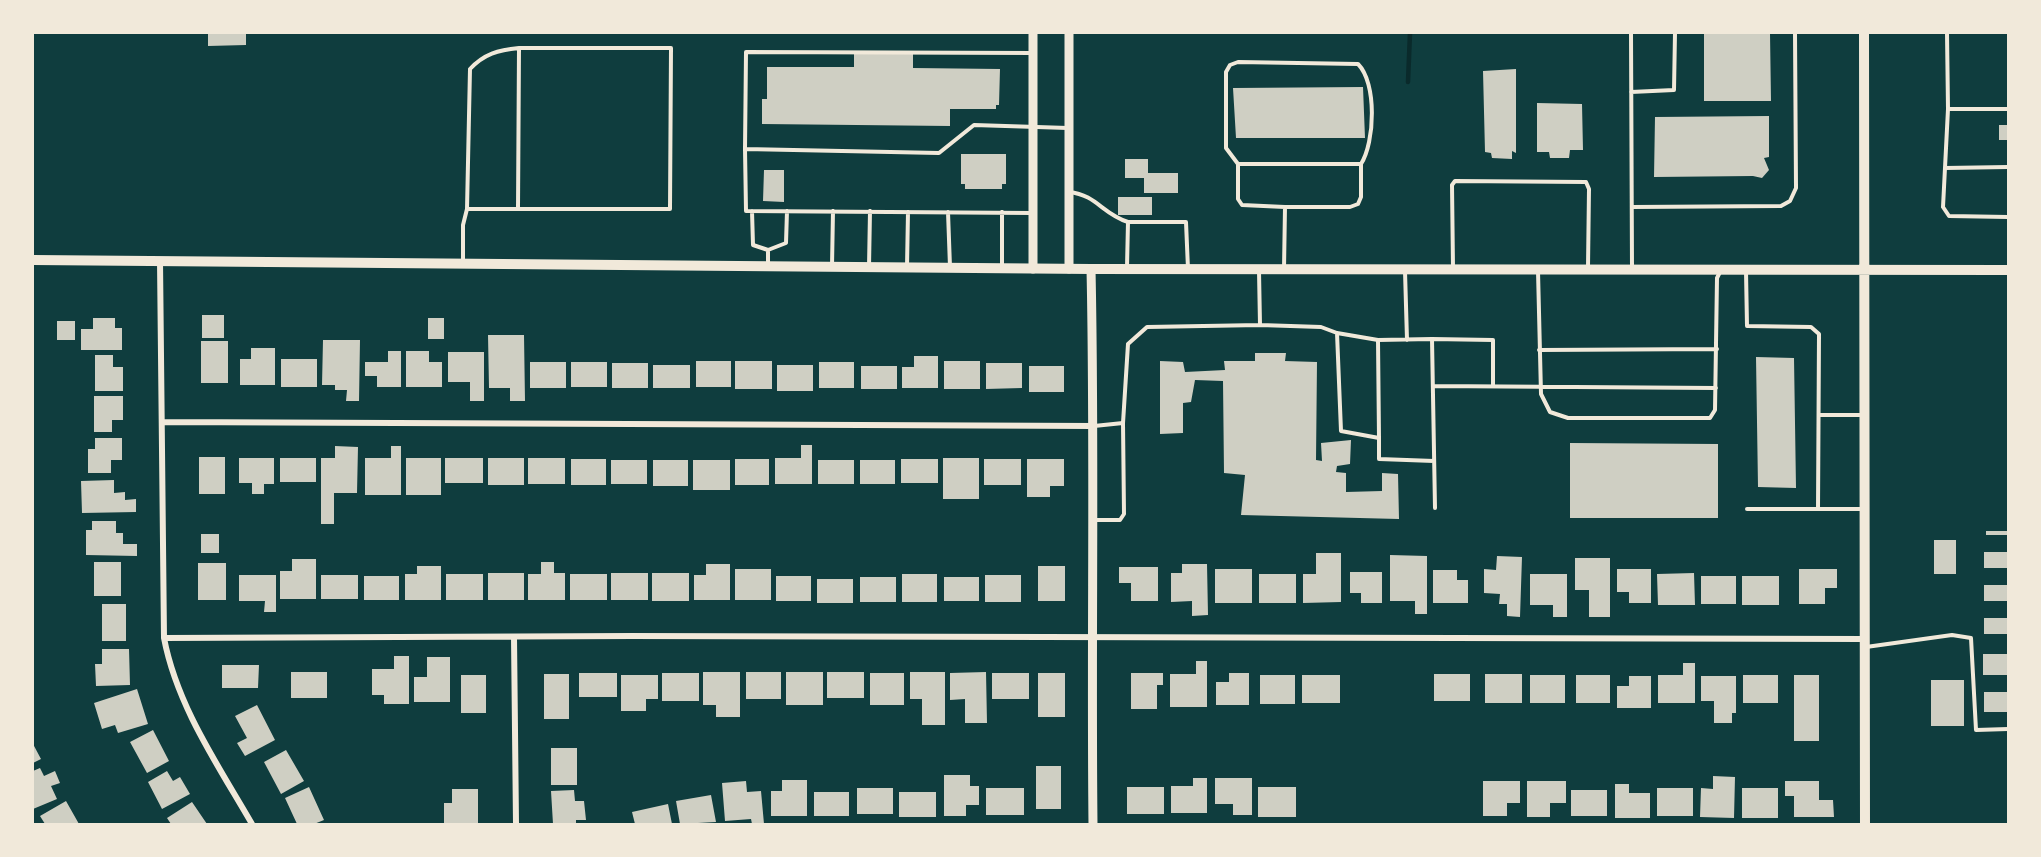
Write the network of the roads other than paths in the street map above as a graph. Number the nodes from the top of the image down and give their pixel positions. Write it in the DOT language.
graph roads {
  1 [pos="1033,33"];
  2 [pos="1069,33"];
  3 [pos="1631,33"];
  4 [pos="1675,33"];
  5 [pos="1795,33"];
  6 [pos="1864,33"];
  7 [pos="1947,33"];
  8 [pos="519,48"];
  9 [pos="1033,53"];
  10 [pos="1631,92"];
  11 [pos="1948,109"];
  12 [pos="2008,109"];
  13 [pos="1034,128"];
  14 [pos="1069,128"];
  15 [pos="745,149"];
  16 [pos="1238,164"];
  17 [pos="1361,164"];
  18 [pos="2008,167"];
  19 [pos="1945,168"];
  20 [pos="1069,192"];
  21 [pos="1285,207"];
  22 [pos="1632,207"];
  23 [pos="467,209"];
  24 [pos="518,209"];
  25 [pos="752,211"];
  26 [pos="787,211"];
  27 [pos="833,211"];
  28 [pos="870,211"];
  29 [pos="908,212"];
  30 [pos="948,212"];
  31 [pos="1002,212"];
  32 [pos="1034,213"];
  33 [pos="2008,218"];
  34 [pos="1128,222"];
  35 [pos="768,250"];
  36 [pos="33,260"];
  37 [pos="160,260"];
  38 [pos="463,263"];
  39 [pos="768,266"];
  40 [pos="832,267"];
  41 [pos="869,267"];
  42 [pos="907,268"];
  43 [pos="950,268"];
  44 [pos="1002,269"];
  45 [pos="1033,269"];
  46 [pos="1069,269"];
  47 [pos="1091,270"];
  48 [pos="1127,270"];
  49 [pos="1188,270"];
  50 [pos="1259,270"];
  51 [pos="1284,270"];
  52 [pos="1406,270"];
  53 [pos="1453,270"];
  54 [pos="1538,270"];
  55 [pos="1588,270"];
  56 [pos="1632,270"];
  57 [pos="1721,270"];
  58 [pos="1746,270"];
  59 [pos="1862,270"];
  60 [pos="2008,270"];
  61 [pos="1260,325"];
  62 [pos="1337,333"];
  63 [pos="1432,339"];
  64 [pos="1378,340"];
  65 [pos="1407,340"];
  66 [pos="1717,349"];
  67 [pos="1539,350"];
  68 [pos="1433,386"];
  69 [pos="1493,386"];
  70 [pos="1541,386"];
  71 [pos="1716,388"];
  72 [pos="1819,415"];
  73 [pos="1863,415"];
  74 [pos="163,422"];
  75 [pos="1123,423"];
  76 [pos="1094,426"];
  77 [pos="1379,438"];
  78 [pos="1434,461"];
  79 [pos="1435,508"];
  80 [pos="1747,509"];
  81 [pos="1818,509"];
  82 [pos="1865,509"];
  83 [pos="1093,520"];
  84 [pos="514,637"];
  85 [pos="164,638"];
  86 [pos="1091,638"];
  87 [pos="1865,643"];
  88 [pos="2008,729"];
  89 [pos="252,824"];
  90 [pos="516,824"];
  91 [pos="1093,824"];
  92 [pos="1865,824"];
  1 -- 9 [label="street"];
  2 -- 14 [label="street"];
  3 -- 10 [label="lane"];
  4 -- 10 [label="lane"];
  5 -- 22 [label="lane"];
  6 -- 59 [label="main road"];
  7 -- 11 [label="lane"];
  8 -- 23 [label="lane"];
  8 -- 24 [label="lane"];
  8 -- 24 [label="lane"];
  9 -- 13 [label="street"];
  9 -- 15 [label="lane"];
  10 -- 22 [label="lane"];
  11 -- 12 [label="lane"];
  11 -- 19 [label="lane"];
  13 -- 14 [label="lane"];
  13 -- 15 [label="lane"];
  13 -- 32 [label="street"];
  14 -- 20 [label="street"];
  15 -- 25 [label="lane"];
  16 -- 17 [label="lane"];
  16 -- 17 [label="lane"];
  16 -- 21 [label="lane"];
  17 -- 21 [label="lane"];
  18 -- 19 [label="lane"];
  19 -- 33 [label="lane"];
  20 -- 34 [label="lane"];
  20 -- 46 [label="street"];
  21 -- 51 [label="lane"];
  22 -- 56 [label="lane"];
  23 -- 24 [label="lane"];
  23 -- 38 [label="lane"];
  25 -- 26 [label="lane"];
  25 -- 35 [label="lane"];
  26 -- 27 [label="lane"];
  26 -- 35 [label="lane"];
  27 -- 28 [label="lane"];
  27 -- 40 [label="lane"];
  28 -- 29 [label="lane"];
  28 -- 41 [label="lane"];
  29 -- 30 [label="lane"];
  29 -- 42 [label="lane"];
  30 -- 31 [label="lane"];
  30 -- 43 [label="lane"];
  31 -- 32 [label="lane"];
  31 -- 44 [label="lane"];
  32 -- 45 [label="street"];
  34 -- 48 [label="lane"];
  34 -- 49 [label="lane"];
  35 -- 39 [label="lane"];
  36 -- 37 [label="main road"];
  37 -- 38 [label="main road"];
  37 -- 74 [label="street"];
  38 -- 39 [label="main road"];
  39 -- 40 [label="main road"];
  40 -- 41 [label="main road"];
  41 -- 42 [label="main road"];
  42 -- 43 [label="main road"];
  43 -- 44 [label="main road"];
  44 -- 45 [label="main road"];
  45 -- 46 [label="main road"];
  46 -- 47 [label="main road"];
  47 -- 48 [label="main road"];
  47 -- 76 [label="street"];
  48 -- 49 [label="main road"];
  49 -- 50 [label="main road"];
  50 -- 51 [label="main road"];
  50 -- 61 [label="lane"];
  51 -- 52 [label="main road"];
  52 -- 53 [label="main road"];
  52 -- 65 [label="lane"];
  53 -- 54 [label="main road"];
  53 -- 55 [label="lane"];
  54 -- 55 [label="main road"];
  54 -- 67 [label="lane"];
  55 -- 56 [label="main road"];
  56 -- 57 [label="main road"];
  57 -- 58 [label="main road"];
  57 -- 66 [label="lane"];
  58 -- 59 [label="main road"];
  58 -- 72 [label="lane"];
  59 -- 60 [label="main road"];
  59 -- 73 [label="main road"];
  61 -- 62 [label="lane"];
  61 -- 75 [label="lane"];
  62 -- 64 [label="lane"];
  62 -- 77 [label="lane"];
  63 -- 65 [label="lane"];
  63 -- 68 [label="lane"];
  63 -- 69 [label="lane"];
  64 -- 65 [label="lane"];
  64 -- 77 [label="lane"];
  66 -- 67 [label="lane"];
  66 -- 71 [label="lane"];
  67 -- 70 [label="lane"];
  68 -- 69 [label="lane"];
  68 -- 78 [label="lane"];
  69 -- 70 [label="lane"];
  70 -- 71 [label="lane"];
  70 -- 71 [label="lane"];
  72 -- 73 [label="lane"];
  72 -- 81 [label="lane"];
  73 -- 82 [label="main road"];
  74 -- 76 [label="street"];
  74 -- 85 [label="street"];
  75 -- 76 [label="lane"];
  75 -- 83 [label="lane"];
  76 -- 83 [label="street"];
  77 -- 78 [label="lane"];
  78 -- 79 [label="lane"];
  80 -- 81 [label="lane"];
  81 -- 82 [label="lane"];
  82 -- 87 [label="main road"];
  83 -- 86 [label="street"];
  84 -- 85 [label="street"];
  84 -- 86 [label="street"];
  84 -- 90 [label="street"];
  85 -- 89 [label="street"];
  86 -- 87 [label="street"];
  86 -- 91 [label="street"];
  87 -- 88 [label="lane"];
  87 -- 92 [label="main road"];
}
